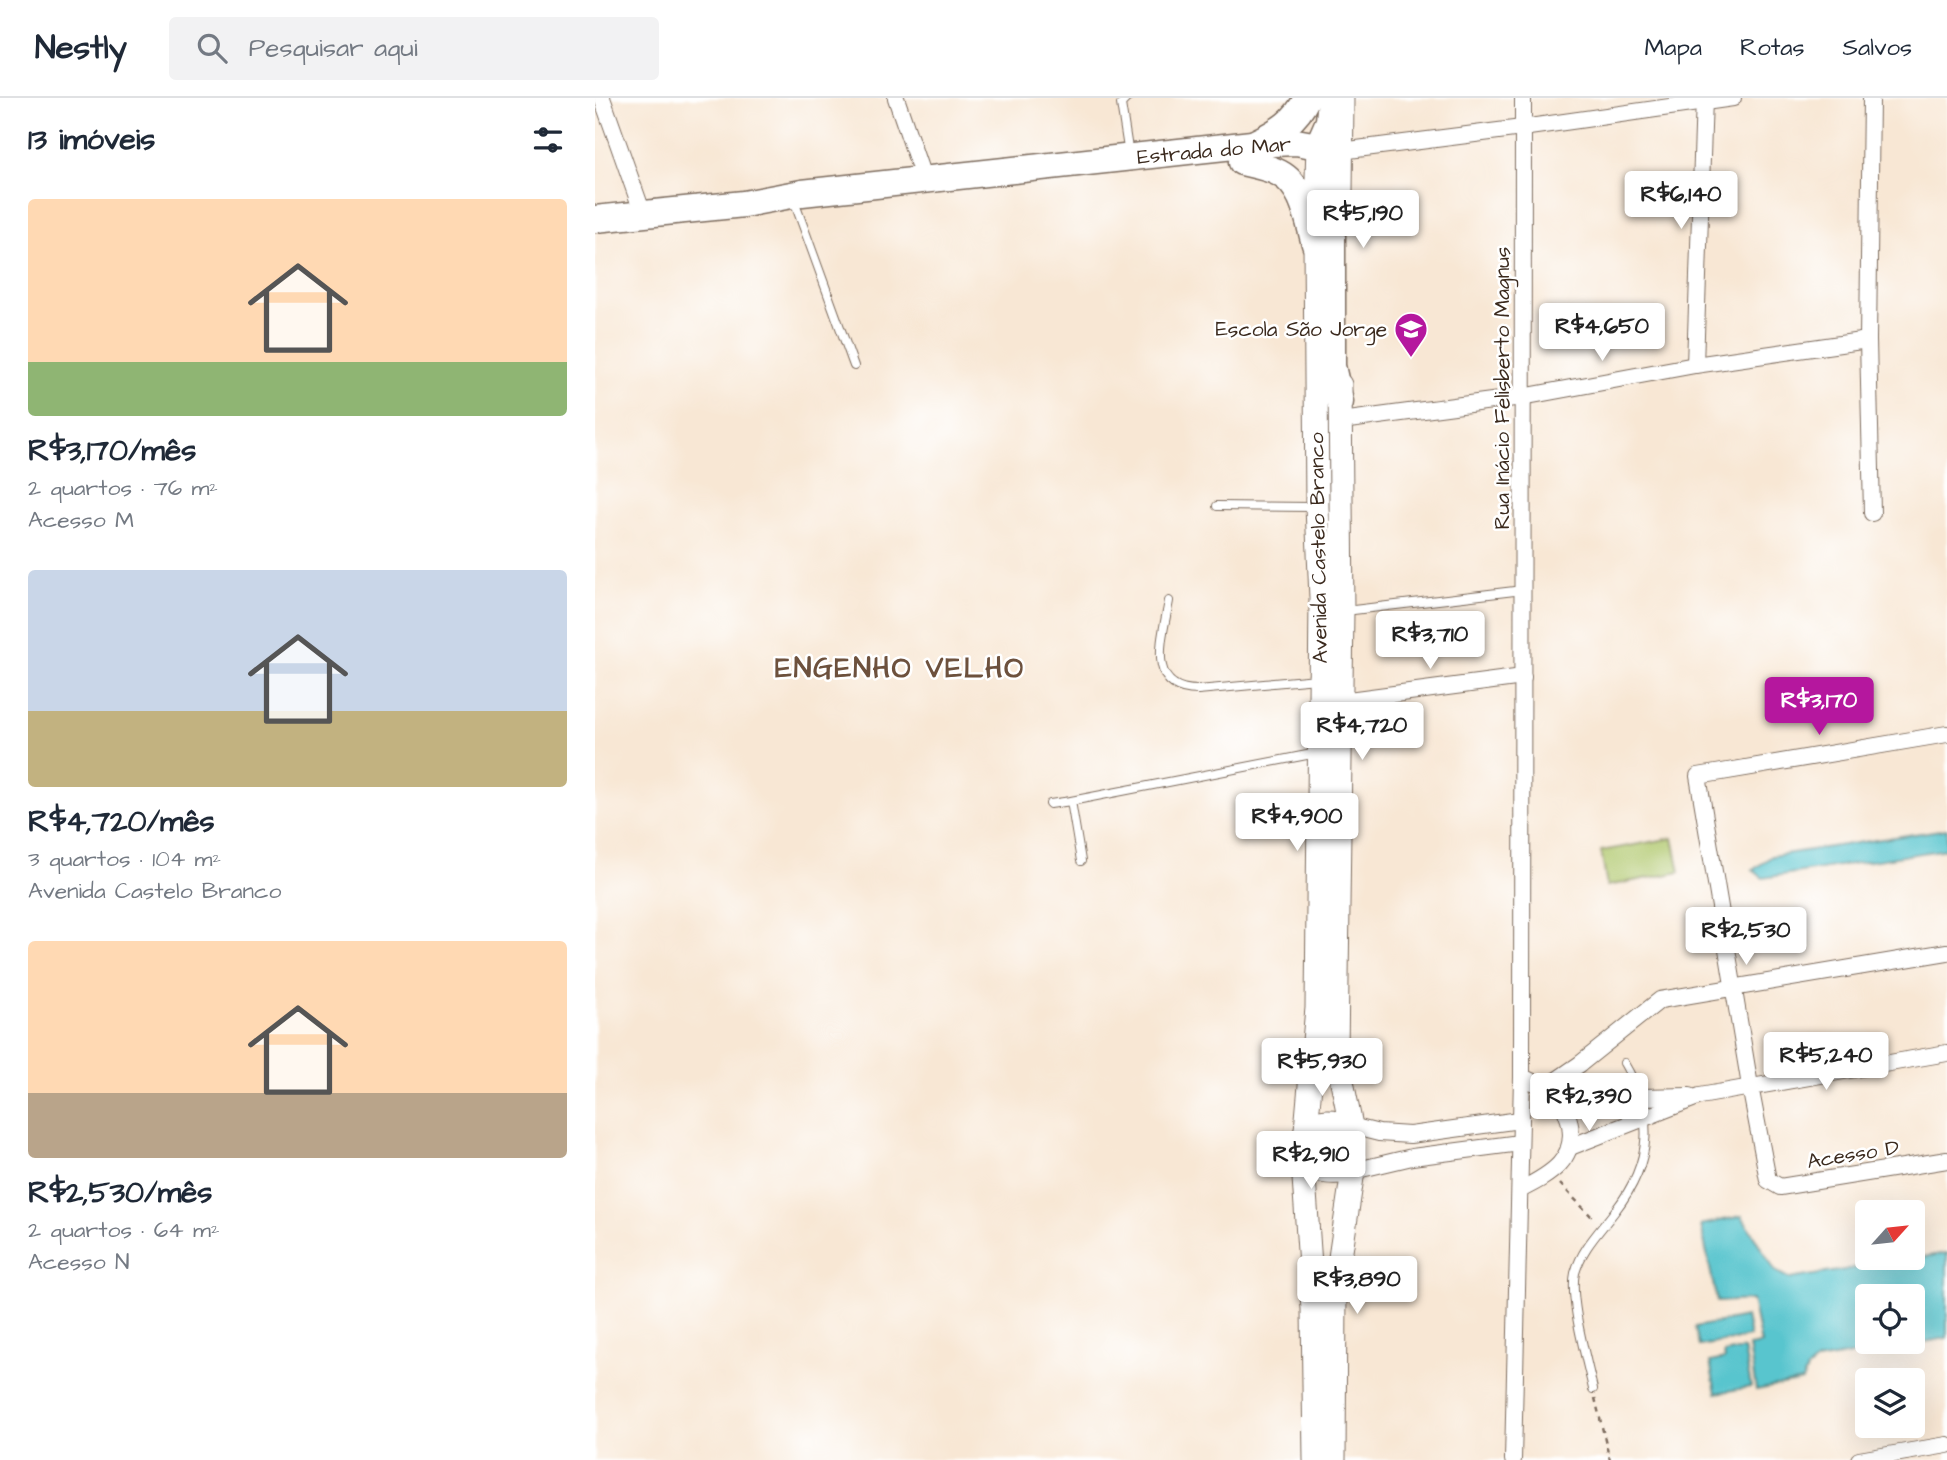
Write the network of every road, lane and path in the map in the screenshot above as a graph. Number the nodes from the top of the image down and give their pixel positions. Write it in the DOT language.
graph roads {
  1 [pos="602,98"];
  2 [pos="896,98"];
  3 [pos="1127,98"];
  4 [pos="1307,98"];
  5 [pos="1317,98"];
  6 [pos="1332,98"];
  7 [pos="1342,98"];
  8 [pos="1523,98"];
  9 [pos="1733,98"];
  10 [pos="1871,98"];
  11 [pos="1704,100"];
  12 [pos="1523,128"];
  13 [pos="1330,148"];
  14 [pos="1247,153"];
  15 [pos="1129,158"];
  16 [pos="924,180"];
  17 [pos="794,200"];
  18 [pos="643,214"];
  19 [pos="595,219"];
  20 [pos="1315,244"];
  21 [pos="1868,340"];
  22 [pos="1695,365"];
  23 [pos="855,366"];
  24 [pos="1523,397"];
  25 [pos="1341,412"];
  26 [pos="1217,506"];
  27 [pos="1317,508"];
  28 [pos="1873,513"];
  29 [pos="1523,590"];
  30 [pos="1169,601"];
  31 [pos="1342,611"];
  32 [pos="1523,677"];
  33 [pos="1320,679"];
  34 [pos="1341,702"];
  35 [pos="1947,734"];
  36 [pos="1320,753"];
  37 [pos="1071,801"];
  38 [pos="1050,804"];
  39 [pos="1081,861"];
  40 [pos="1947,952"];
  41 [pos="1733,988"];
  42 [pos="1947,1053"];
  43 [pos="1623,1063"];
  44 [pos="1522,1077"];
  45 [pos="1750,1086"];
  46 [pos="1551,1092"];
  47 [pos="1700,1096"];
  48 [pos="1640,1097"];
  49 [pos="1645,1117"];
  50 [pos="1520,1120"];
  51 [pos="1352,1126"];
  52 [pos="1410,1135"];
  53 [pos="1305,1142"];
  54 [pos="1520,1143"];
  55 [pos="1570,1147"];
  56 [pos="1412,1157"];
  57 [pos="1947,1160"];
  58 [pos="1353,1171"];
  59 [pos="1550,1174"];
  60 [pos="1520,1190"];
  61 [pos="1602,1227"];
  62 [pos="1593,1389"];
  63 [pos="1947,1445"];
  64 [pos="1315,1460"];
  65 [pos="1334,1460"];
  66 [pos="1513,1460"];
  67 [pos="1610,1460"];
  68 [pos="1859,1460"];
  1 -- 18 [label="street"];
  2 -- 16 [label="street"];
  3 -- 15 [label="lane"];
  4 -- 14 [label="main road"];
  5 -- 13 [label="main road, Avenida Castelo Branco"];
  6 -- 13 [label="main road"];
  7 -- 13 [label="main road, Avenida Castelo Branco"];
  8 -- 12 [label="street, Rua Inácio Felisberto Magnus"];
  9 -- 11 [label="street"];
  10 -- 21 [label="street"];
  11 -- 12 [label="street"];
  11 -- 22 [label="street"];
  12 -- 13 [label="street"];
  12 -- 24 [label="street, Rua Inácio Felisberto Magnus"];
  13 -- 14 [label="main road, Estrada do Mar"];
  13 -- 20 [label="main road, Avenida Castelo Branco"];
  13 -- 25 [label="main road"];
  14 -- 15 [label="main road, Estrada do Mar"];
  14 -- 17 [label="main road, Estrada do Mar"];
  14 -- 20 [label="main road"];
  15 -- 16 [label="main road, Estrada do Mar"];
  16 -- 17 [label="main road, Estrada do Mar"];
  17 -- 18 [label="main road, Estrada do Mar"];
  17 -- 23 [label="lane"];
  18 -- 19 [label="main road, Estrada do Mar"];
  20 -- 27 [label="main road, Avenida Castelo Branco"];
  21 -- 22 [label="street"];
  21 -- 28 [label="street"];
  22 -- 24 [label="street"];
  24 -- 25 [label="street"];
  24 -- 29 [label="street, Rua Inácio Felisberto Magnus"];
  25 -- 31 [label="main road, Avenida Castelo Branco"];
  26 -- 27 [label="lane"];
  27 -- 33 [label="main road, Avenida Castelo Branco"];
  29 -- 31 [label="lane"];
  29 -- 32 [label="street, Rua Inácio Felisberto Magnus"];
  30 -- 33 [label="lane"];
  31 -- 34 [label="main road, Avenida Castelo Branco"];
  32 -- 34 [label="street"];
  32 -- 44 [label="street, Rua Inácio Felisberto Magnus"];
  33 -- 36 [label="main road, Avenida Castelo Branco"];
  34 -- 51 [label="main road, Avenida Castelo Branco"];
  35 -- 41 [label="street"];
  36 -- 37 [label="lane"];
  36 -- 53 [label="main road, Avenida Castelo Branco"];
  37 -- 38 [label="lane"];
  37 -- 39 [label="lane"];
  40 -- 41 [label="street"];
  41 -- 45 [label="street"];
  41 -- 46 [label="street"];
  42 -- 45 [label="street"];
  43 -- 48 [label="lane"];
  44 -- 46 [label="street"];
  44 -- 50 [label="street, Rua Inácio Felisberto Magnus"];
  45 -- 47 [label="street"];
  45 -- 57 [label="street, Acesso D"];
  46 -- 48 [label="street"];
  46 -- 55 [label="street"];
  47 -- 48 [label="street"];
  47 -- 49 [label="street"];
  48 -- 49 [label="lane"];
  49 -- 55 [label="street"];
  49 -- 61 [label="lane"];
  50 -- 52 [label="street"];
  50 -- 54 [label="street, Rua Inácio Felisberto Magnus"];
  51 -- 52 [label="street"];
  51 -- 53 [label="main road"];
  51 -- 58 [label="main road, Avenida Castelo Branco"];
  52 -- 56 [label="street"];
  53 -- 58 [label="main road"];
  53 -- 64 [label="main road, Avenida Castelo Branco"];
  54 -- 56 [label="street"];
  54 -- 60 [label="street, Rua Inácio Felisberto Magnus"];
  55 -- 59 [label="street"];
  56 -- 58 [label="street"];
  58 -- 65 [label="main road, Avenida Castelo Branco"];
  59 -- 60 [label="street"];
  59 -- 61 [label="path"];
  60 -- 66 [label="street, Rua Inácio Felisberto Magnus"];
  61 -- 62 [label="lane"];
  62 -- 67 [label="path"];
  63 -- 68 [label="street"];
}
